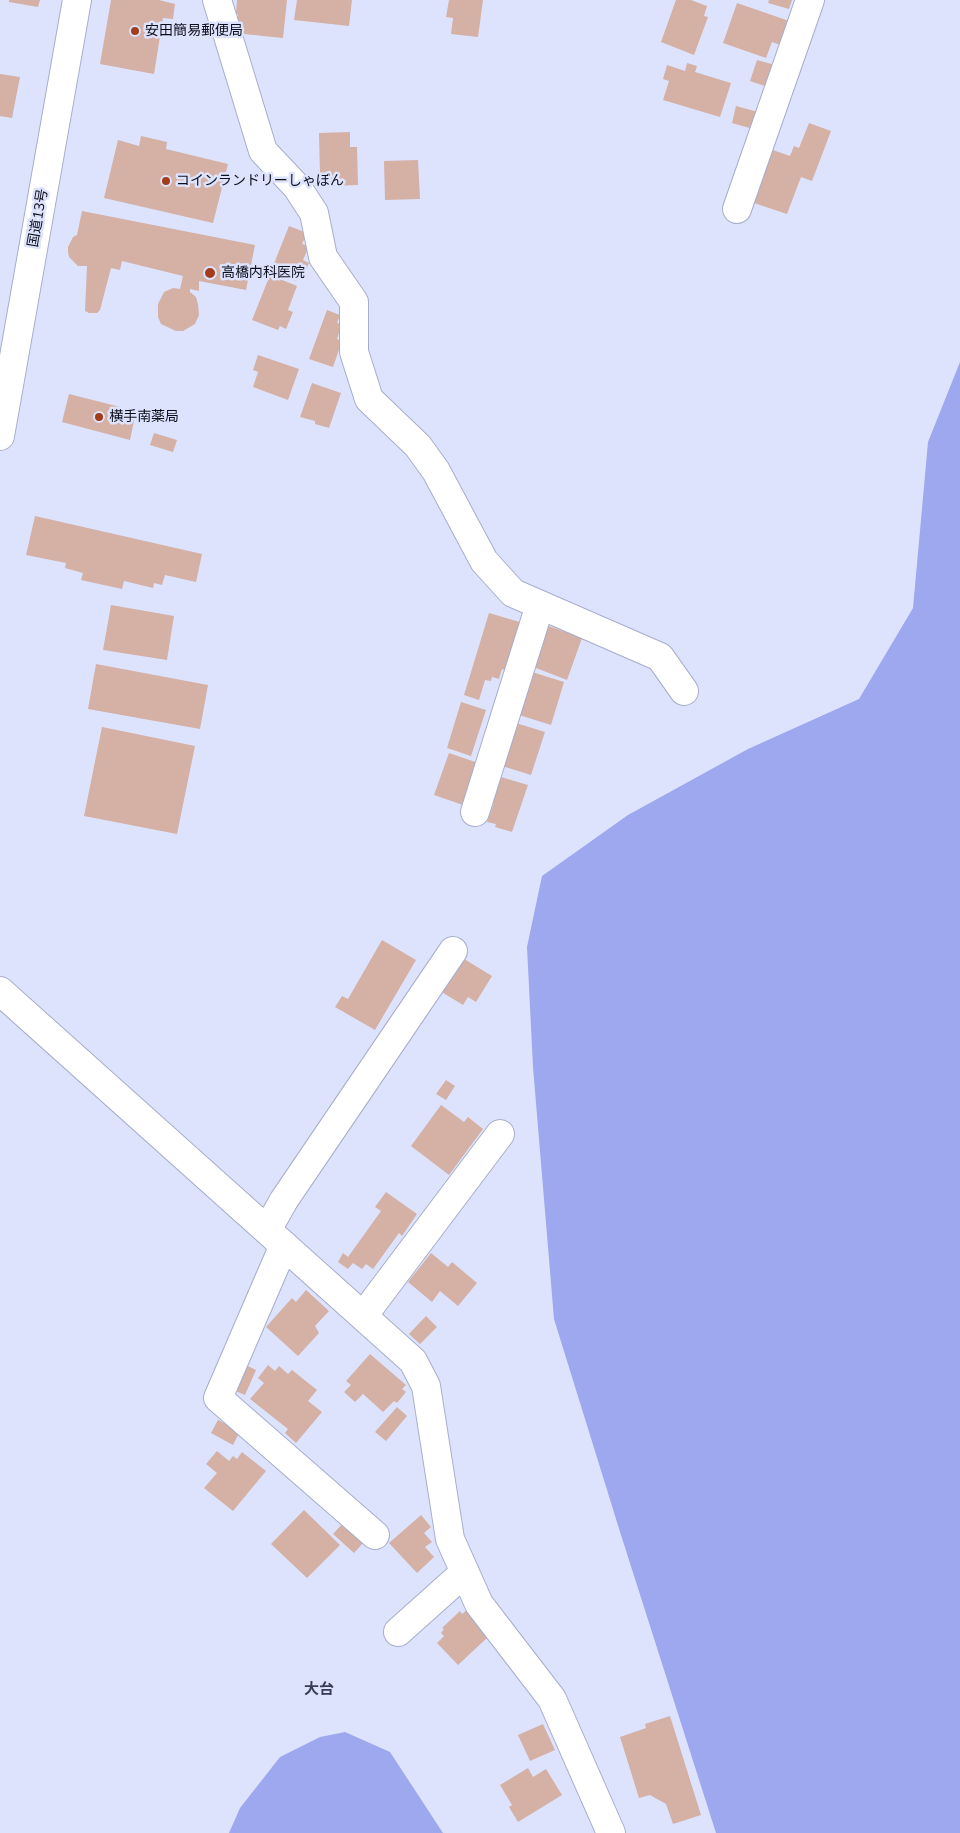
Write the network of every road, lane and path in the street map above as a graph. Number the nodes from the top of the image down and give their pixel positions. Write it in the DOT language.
graph roads {
  1 [pos="77,0"];
  2 [pos="217,0"];
  3 [pos="810,0"];
  4 [pos="737,209"];
  5 [pos="0,436"];
  6 [pos="540,604"];
  7 [pos="684,691"];
  8 [pos="475,812"];
  9 [pos="453,952"];
  10 [pos="0,991"];
  11 [pos="500,1134"];
  12 [pos="275,1238"];
  13 [pos="363,1316"];
  14 [pos="375,1535"];
  15 [pos="465,1572"];
  16 [pos="398,1632"];
  17 [pos="611,1833"];
  1 -- 5 [label="main road, 国道13号"];
  2 -- 6 [label="main road"];
  3 -- 4 [label="main road"];
  6 -- 7 [label="main road"];
  6 -- 8 [label="main road"];
  9 -- 12 [label="main road"];
  10 -- 12 [label="main road"];
  11 -- 13 [label="main road"];
  12 -- 13 [label="main road"];
  12 -- 14 [label="main road"];
  13 -- 15 [label="main road"];
  15 -- 16 [label="main road"];
  15 -- 17 [label="main road"];
}
